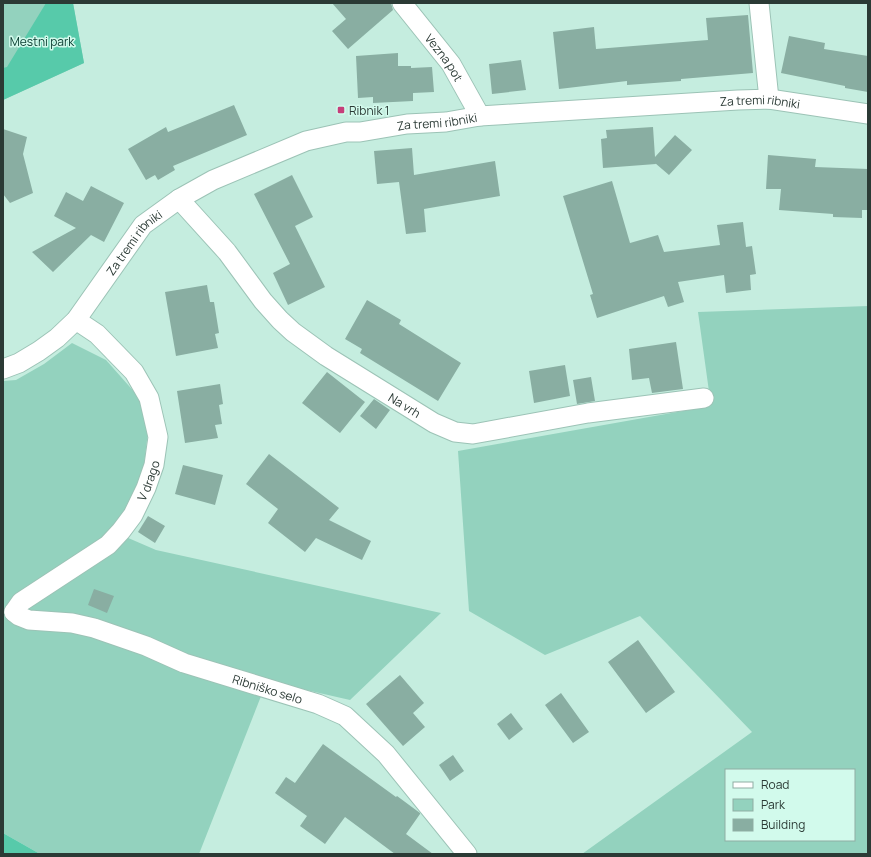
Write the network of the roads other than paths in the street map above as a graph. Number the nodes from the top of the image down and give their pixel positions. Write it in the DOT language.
graph roads {
  1 [pos="402,3"];
  2 [pos="759,3"];
  3 [pos="769,99"];
  4 [pos="868,114"];
  5 [pos="480,116"];
  6 [pos="179,199"];
  7 [pos="76,320"];
  8 [pos="3,369"];
  9 [pos="704,398"];
  10 [pos="9,614"];
  11 [pos="467,854"];
  1 -- 5 [label="street, Vezna pot"];
  2 -- 3 [label="street"];
  3 -- 4 [label="street, Za tremi ribniki"];
  3 -- 5 [label="street, Za tremi ribniki"];
  5 -- 6 [label="street, Za tremi ribniki"];
  6 -- 7 [label="street, Za tremi ribniki"];
  6 -- 9 [label="street, Na vrh"];
  7 -- 8 [label="street, Za tremi ribniki"];
  7 -- 10 [label="street, V drago"];
  10 -- 11 [label="street, Ribniško selo"];
}
